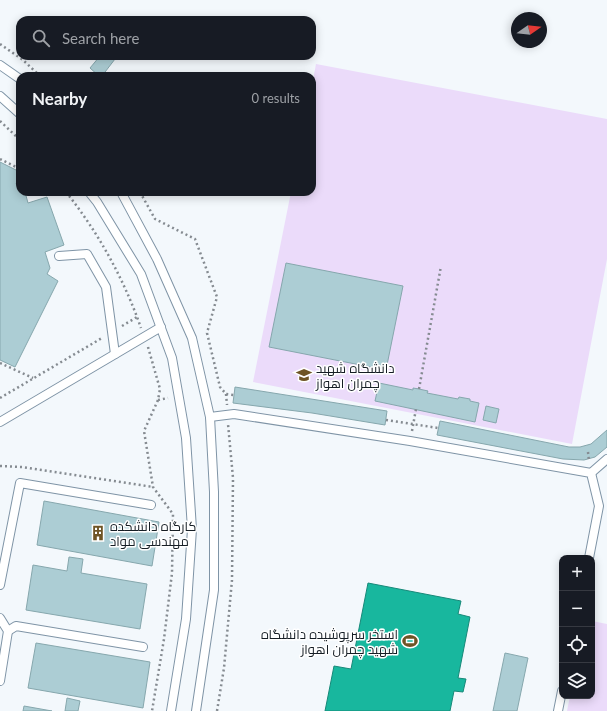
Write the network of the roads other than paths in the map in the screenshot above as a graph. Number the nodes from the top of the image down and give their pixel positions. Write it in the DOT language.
graph roads {
  1 [pos="0,65"];
  2 [pos="16,76"];
  3 [pos="0,96"];
  4 [pos="16,110"];
  5 [pos="92,196"];
  6 [pos="124,196"];
  7 [pos="59,256"];
  8 [pos="161,327"];
  9 [pos="115,354"];
  10 [pos="210,417"];
  11 [pos="0,422"];
  12 [pos="607,459"];
  13 [pos="591,474"];
  14 [pos="151,505"];
  15 [pos="590,555"];
  16 [pos="0,585"];
  17 [pos="0,618"];
  18 [pos="8,631"];
  19 [pos="143,647"];
  20 [pos="0,681"];
  21 [pos="560,699"];
  22 [pos="171,711"];
  23 [pos="196,711"];
  24 [pos="558,711"];
  1 -- 2 [label="lane"];
  3 -- 4 [label="lane"];
  5 -- 8 [label="lane"];
  6 -- 10 [label="lane"];
  7 -- 9 [label="lane"];
  8 -- 9 [label="lane"];
  8 -- 22 [label="lane"];
  9 -- 11 [label="lane"];
  10 -- 13 [label="lane"];
  10 -- 23 [label="lane"];
  12 -- 13 [label="lane"];
  13 -- 15 [label="lane"];
  14 -- 16 [label="lane"];
  17 -- 18 [label="lane"];
  18 -- 19 [label="lane"];
  18 -- 20 [label="lane"];
  21 -- 24 [label="lane"];
}
